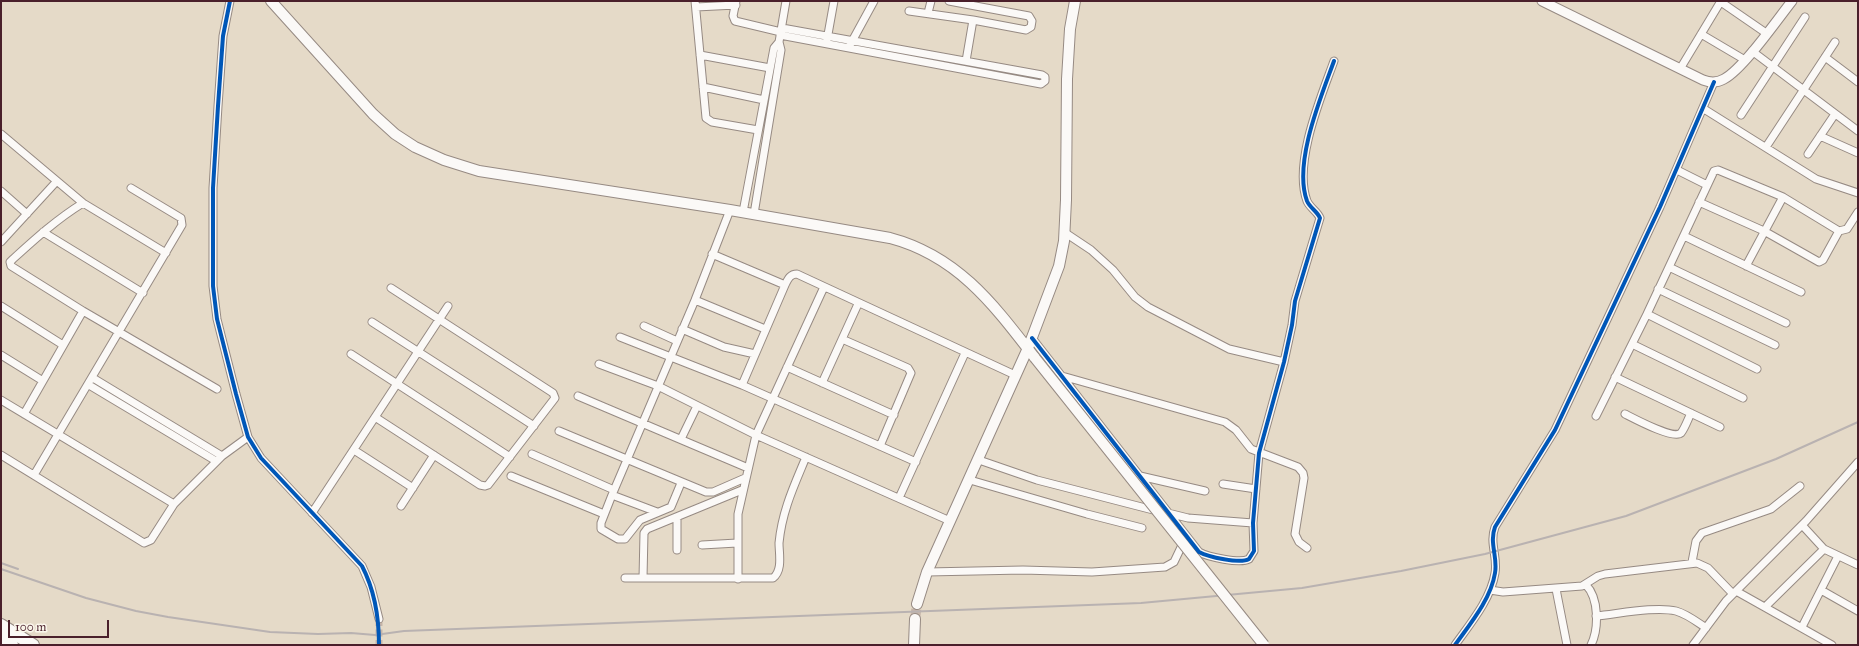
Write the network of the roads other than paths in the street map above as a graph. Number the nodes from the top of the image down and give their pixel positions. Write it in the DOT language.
graph roads {
  1 [pos="230,1"];
  2 [pos="271,1"];
  3 [pos="786,1"];
  4 [pos="834,1"];
  5 [pos="874,1"];
  6 [pos="930,1"];
  7 [pos="949,1"];
  8 [pos="1075,1"];
  9 [pos="1542,1"];
  10 [pos="1792,1"];
  11 [pos="1721,2"];
  12 [pos="736,3"];
  13 [pos="696,4"];
  14 [pos="909,11"];
  15 [pos="928,13"];
  16 [pos="1805,17"];
  17 [pos="973,20"];
  18 [pos="1766,33"];
  19 [pos="781,34"];
  20 [pos="1701,34"];
  21 [pos="827,36"];
  22 [pos="853,41"];
  23 [pos="1835,42"];
  24 [pos="826,44"];
  25 [pos="848,48"];
  26 [pos="1752,51"];
  27 [pos="700,55"];
  28 [pos="1825,57"];
  29 [pos="1745,60"];
  30 [pos="966,61"];
  31 [pos="1334,61"];
  32 [pos="1772,67"];
  33 [pos="770,68"];
  34 [pos="1680,69"];
  35 [pos="1714,82"];
  36 [pos="1858,82"];
  37 [pos="703,87"];
  38 [pos="1803,90"];
  39 [pos="764,100"];
  40 [pos="1704,109"];
  41 [pos="1835,114"];
  42 [pos="1741,115"];
  43 [pos="758,130"];
  44 [pos="1858,131"];
  45 [pos="1820,136"];
  46 [pos="2,137"];
  47 [pos="1766,146"];
  48 [pos="1858,153"];
  49 [pos="1808,154"];
  50 [pos="1677,170"];
  51 [pos="56,182"];
  52 [pos="1707,185"];
  53 [pos="131,188"];
  54 [pos="1,191"];
  55 [pos="1858,193"];
  56 [pos="1782,197"];
  57 [pos="1699,202"];
  58 [pos="83,203"];
  59 [pos="730,210"];
  60 [pos="743,212"];
  61 [pos="1858,212"];
  62 [pos="27,214"];
  63 [pos="754,214"];
  64 [pos="1839,230"];
  65 [pos="1764,231"];
  66 [pos="43,232"];
  67 [pos="1064,232"];
  68 [pos="1684,236"];
  69 [pos="1,242"];
  70 [pos="166,253"];
  71 [pos="712,254"];
  72 [pos="1669,266"];
  73 [pos="1746,266"];
  74 [pos="785,285"];
  75 [pos="824,287"];
  76 [pos="391,288"];
  77 [pos="1658,289"];
  78 [pos="143,292"];
  79 [pos="1801,292"];
  80 [pos="694,300"];
  81 [pos="858,304"];
  82 [pos="1,306"];
  83 [pos="448,306"];
  84 [pos="83,311"];
  85 [pos="1647,314"];
  86 [pos="439,319"];
  87 [pos="372,322"];
  88 [pos="1786,322"];
  89 [pos="644,326"];
  90 [pos="682,329"];
  91 [pos="765,329"];
  92 [pos="119,332"];
  93 [pos="620,337"];
  94 [pos="1032,338"];
  95 [pos="842,339"];
  96 [pos="677,341"];
  97 [pos="1632,344"];
  98 [pos="63,345"];
  99 [pos="1775,345"];
  100 [pos="1028,348"];
  101 [pos="418,351"];
  102 [pos="966,352"];
  103 [pos="1,354"];
  104 [pos="351,354"];
  105 [pos="755,354"];
  106 [pos="670,358"];
  107 [pos="1284,362"];
  108 [pos="599,364"];
  109 [pos="787,367"];
  110 [pos="1757,369"];
  111 [pos="1015,375"];
  112 [pos="1062,376"];
  113 [pos="1615,377"];
  114 [pos="93,378"];
  115 [pos="43,381"];
  116 [pos="822,383"];
  117 [pos="396,384"];
  118 [pos="89,385"];
  119 [pos="742,385"];
  120 [pos="658,386"];
  121 [pos="217,389"];
  122 [pos="578,396"];
  123 [pos="772,398"];
  124 [pos="1743,398"];
  125 [pos="1,400"];
  126 [pos="697,406"];
  127 [pos="1691,413"];
  128 [pos="24,414"];
  129 [pos="1624,414"];
  130 [pos="894,415"];
  131 [pos="1596,416"];
  132 [pos="375,417"];
  133 [pos="643,422"];
  134 [pos="534,426"];
  135 [pos="1720,427"];
  136 [pos="559,431"];
  137 [pos="58,435"];
  138 [pos="756,435"];
  139 [pos="248,437"];
  140 [pos="681,439"];
  141 [pos="880,446"];
  142 [pos="354,450"];
  143 [pos="1259,453"];
  144 [pos="532,454"];
  145 [pos="1,455"];
  146 [pos="434,455"];
  147 [pos="222,456"];
  148 [pos="510,457"];
  149 [pos="806,457"];
  150 [pos="627,459"];
  151 [pos="979,460"];
  152 [pos="216,461"];
  153 [pos="916,462"];
  154 [pos="1858,462"];
  155 [pos="748,468"];
  156 [pos="34,475"];
  157 [pos="511,476"];
  158 [pos="1140,476"];
  159 [pos="745,478"];
  160 [pos="970,480"];
  161 [pos="681,482"];
  162 [pos="1223,484"];
  163 [pos="1800,486"];
  164 [pos="413,488"];
  165 [pos="1256,488"];
  166 [pos="742,490"];
  167 [pos="1205,491"];
  168 [pos="613,492"];
  169 [pos="899,498"];
  170 [pos="174,504"];
  171 [pos="401,506"];
  172 [pos="657,512"];
  173 [pos="312,513"];
  174 [pos="1168,513"];
  175 [pos="604,514"];
  176 [pos="677,518"];
  177 [pos="950,521"];
  178 [pos="1253,523"];
  179 [pos="1802,525"];
  180 [pos="1142,528"];
  181 [pos="1187,536"];
  182 [pos="737,543"];
  183 [pos="702,545"];
  184 [pos="1307,548"];
  185 [pos="1824,549"];
  186 [pos="677,550"];
  187 [pos="1838,556"];
  188 [pos="1692,562"];
  189 [pos="1858,565"];
  190 [pos="927,572"];
  191 [pos="625,578"];
  192 [pos="643,578"];
  193 [pos="738,579"];
  194 [pos="1586,585"];
  195 [pos="1556,589"];
  196 [pos="1490,590"];
  197 [pos="1821,590"];
  198 [pos="1735,593"];
  199 [pos="917,604"];
  200 [pos="1766,607"];
  201 [pos="1858,612"];
  202 [pos="1596,616"];
  203 [pos="915,619"];
  204 [pos="379,620"];
  205 [pos="1,626"];
  206 [pos="1802,627"];
  207 [pos="1706,628"];
  208 [pos="1,638"];
  209 [pos="12,645"];
  210 [pos="33,645"];
  211 [pos="914,645"];
  212 [pos="1264,645"];
  213 [pos="1455,645"];
  214 [pos="1567,645"];
  215 [pos="1591,645"];
  216 [pos="1693,645"];
  217 [pos="1832,645"];
  1 -- 139 [label="street"];
  2 -- 59 [label="main road"];
  3 -- 19 [label="street"];
  4 -- 21 [label="street"];
  5 -- 22 [label="street"];
  6 -- 15 [label="street"];
  7 -- 17 [label="street"];
  8 -- 67 [label="main road"];
  9 -- 34 [label="street"];
  10 -- 18 [label="street"];
  11 -- 18 [label="street"];
  11 -- 20 [label="street"];
  12 -- 13 [label="street"];
  12 -- 19 [label="street"];
  13 -- 27 [label="street"];
  14 -- 15 [label="street"];
  15 -- 17 [label="street"];
  16 -- 32 [label="street"];
  17 -- 30 [label="street"];
  18 -- 26 [label="street"];
  19 -- 21 [label="street"];
  19 -- 24 [label="street"];
  19 -- 33 [label="street"];
  19 -- 63 [label="street"];
  20 -- 29 [label="street"];
  20 -- 34 [label="street"];
  21 -- 22 [label="street"];
  21 -- 24 [label="street"];
  22 -- 25 [label="street"];
  22 -- 30 [label="street"];
  23 -- 28 [label="street"];
  24 -- 25 [label="street"];
  25 -- 30 [label="street"];
  26 -- 29 [label="street"];
  26 -- 32 [label="street"];
  27 -- 33 [label="street"];
  27 -- 37 [label="street"];
  28 -- 36 [label="street"];
  28 -- 38 [label="street"];
  29 -- 35 [label="street"];
  31 -- 107 [label="street"];
  32 -- 38 [label="street"];
  32 -- 42 [label="street"];
  33 -- 39 [label="street"];
  34 -- 35 [label="street"];
  35 -- 40 [label="street"];
  37 -- 39 [label="street"];
  37 -- 43 [label="street"];
  38 -- 41 [label="street"];
  38 -- 47 [label="street"];
  39 -- 43 [label="street"];
  40 -- 47 [label="street"];
  40 -- 50 [label="street"];
  41 -- 44 [label="street"];
  41 -- 45 [label="street"];
  43 -- 60 [label="street"];
  45 -- 48 [label="street"];
  45 -- 49 [label="street"];
  46 -- 51 [label="street"];
  47 -- 55 [label="street"];
  50 -- 52 [label="street"];
  50 -- 196 [label="street"];
  51 -- 58 [label="street"];
  51 -- 62 [label="street"];
  52 -- 56 [label="street"];
  52 -- 57 [label="street"];
  53 -- 70 [label="street"];
  54 -- 62 [label="street"];
  56 -- 64 [label="street"];
  56 -- 65 [label="street"];
  57 -- 65 [label="street"];
  57 -- 68 [label="street"];
  58 -- 66 [label="street"];
  58 -- 70 [label="street"];
  59 -- 60 [label="main road"];
  59 -- 71 [label="street"];
  60 -- 63 [label="main road"];
  61 -- 64 [label="street"];
  62 -- 69 [label="street"];
  63 -- 100 [label="main road"];
  64 -- 65 [label="street"];
  65 -- 73 [label="street"];
  66 -- 78 [label="street"];
  66 -- 84 [label="street"];
  67 -- 94 [label="main road"];
  67 -- 107 [label="street"];
  68 -- 72 [label="street"];
  68 -- 73 [label="street"];
  70 -- 78 [label="street"];
  71 -- 74 [label="street"];
  71 -- 80 [label="street"];
  72 -- 77 [label="street"];
  72 -- 88 [label="street"];
  73 -- 79 [label="street"];
  74 -- 75 [label="street"];
  74 -- 91 [label="street"];
  75 -- 81 [label="street"];
  75 -- 109 [label="street"];
  76 -- 86 [label="street"];
  77 -- 85 [label="street"];
  77 -- 99 [label="street"];
  78 -- 92 [label="street"];
  80 -- 90 [label="street"];
  80 -- 91 [label="street"];
  81 -- 95 [label="street"];
  81 -- 102 [label="street"];
  82 -- 98 [label="street"];
  83 -- 86 [label="street"];
  84 -- 92 [label="street"];
  84 -- 98 [label="street"];
  85 -- 97 [label="street"];
  85 -- 110 [label="street"];
  86 -- 101 [label="street"];
  86 -- 134 [label="street"];
  87 -- 101 [label="street"];
  89 -- 96 [label="street"];
  90 -- 96 [label="street"];
  90 -- 105 [label="street"];
  91 -- 105 [label="street"];
  92 -- 114 [label="street"];
  92 -- 121 [label="street"];
  93 -- 106 [label="street"];
  94 -- 100 [label="main road"];
  94 -- 112 [label="street"];
  95 -- 116 [label="street"];
  95 -- 130 [label="street"];
  96 -- 106 [label="street"];
  97 -- 113 [label="street"];
  97 -- 124 [label="street"];
  98 -- 115 [label="street"];
  100 -- 111 [label="main road"];
  100 -- 212 [label="main road, bridge"];
  101 -- 117 [label="street"];
  101 -- 134 [label="street"];
  102 -- 111 [label="street"];
  102 -- 153 [label="street"];
  103 -- 115 [label="street"];
  104 -- 117 [label="street"];
  105 -- 119 [label="street"];
  106 -- 119 [label="street"];
  106 -- 120 [label="street"];
  107 -- 143 [label="street"];
  108 -- 120 [label="street"];
  109 -- 116 [label="street"];
  109 -- 123 [label="street"];
  111 -- 151 [label="main road"];
  112 -- 143 [label="street"];
  112 -- 158 [label="street"];
  113 -- 127 [label="street"];
  113 -- 131 [label="street"];
  114 -- 118 [label="street"];
  114 -- 147 [label="street"];
  115 -- 128 [label="street"];
  116 -- 130 [label="street"];
  117 -- 132 [label="street"];
  117 -- 148 [label="street"];
  118 -- 137 [label="street"];
  118 -- 152 [label="street"];
  119 -- 123 [label="street"];
  120 -- 126 [label="street"];
  120 -- 133 [label="street"];
  122 -- 133 [label="street"];
  123 -- 138 [label="street"];
  123 -- 141 [label="street"];
  125 -- 128 [label="street"];
  126 -- 138 [label="street"];
  126 -- 140 [label="street"];
  127 -- 129 [label="street"];
  127 -- 135 [label="street"];
  128 -- 137 [label="street"];
  130 -- 141 [label="street"];
  132 -- 142 [label="street"];
  132 -- 146 [label="street"];
  133 -- 140 [label="street"];
  133 -- 150 [label="street"];
  134 -- 148 [label="street"];
  136 -- 150 [label="street"];
  137 -- 156 [label="street"];
  137 -- 170 [label="street"];
  138 -- 149 [label="street"];
  138 -- 155 [label="street"];
  139 -- 147 [label="street"];
  139 -- 173 [label="street"];
  140 -- 155 [label="street"];
  141 -- 153 [label="street"];
  142 -- 164 [label="street"];
  142 -- 173 [label="street"];
  143 -- 165 [label="street"];
  143 -- 184 [label="street"];
  144 -- 168 [label="street"];
  145 -- 156 [label="street"];
  146 -- 148 [label="street"];
  146 -- 164 [label="street"];
  147 -- 152 [label="street"];
  149 -- 169 [label="street"];
  149 -- 193 [label="street"];
  150 -- 161 [label="street"];
  150 -- 168 [label="street"];
  151 -- 160 [label="main road"];
  151 -- 174 [label="street"];
  152 -- 170 [label="street"];
  153 -- 169 [label="street"];
  154 -- 179 [label="street"];
  155 -- 159 [label="street"];
  156 -- 170 [label="street"];
  157 -- 175 [label="street"];
  158 -- 167 [label="street"];
  158 -- 174 [label="street"];
  159 -- 161 [label="street"];
  159 -- 166 [label="street"];
  160 -- 177 [label="main road"];
  160 -- 180 [label="street"];
  161 -- 172 [label="street"];
  162 -- 165 [label="street"];
  163 -- 188 [label="street"];
  164 -- 171 [label="street"];
  165 -- 178 [label="street"];
  166 -- 176 [label="street"];
  166 -- 182 [label="street"];
  168 -- 172 [label="street"];
  168 -- 175 [label="street"];
  169 -- 177 [label="street"];
  172 -- 175 [label="street"];
  173 -- 204 [label="street"];
  174 -- 178 [label="street"];
  174 -- 181 [label="street"];
  176 -- 186 [label="street"];
  176 -- 192 [label="street"];
  177 -- 190 [label="main road"];
  178 -- 181 [label="street"];
  179 -- 185 [label="street"];
  179 -- 198 [label="street"];
  181 -- 190 [label="street"];
  182 -- 183 [label="street"];
  182 -- 193 [label="street"];
  185 -- 187 [label="street"];
  185 -- 200 [label="street"];
  187 -- 189 [label="street"];
  187 -- 197 [label="street"];
  188 -- 194 [label="street"];
  188 -- 198 [label="street"];
  190 -- 199 [label="main road"];
  191 -- 192 [label="street"];
  192 -- 193 [label="street"];
  194 -- 195 [label="street"];
  194 -- 202 [label="street"];
  195 -- 196 [label="street"];
  195 -- 214 [label="street"];
  196 -- 213 [label="street"];
  197 -- 201 [label="street"];
  197 -- 206 [label="street"];
  198 -- 200 [label="street"];
  198 -- 207 [label="street"];
  200 -- 206 [label="street"];
  202 -- 207 [label="street"];
  202 -- 215 [label="street"];
  203 -- 211 [label="main road"];
  205 -- 210 [label="highway"];
  206 -- 217 [label="street"];
  207 -- 216 [label="street"];
  208 -- 209 [label="highway"];
}
